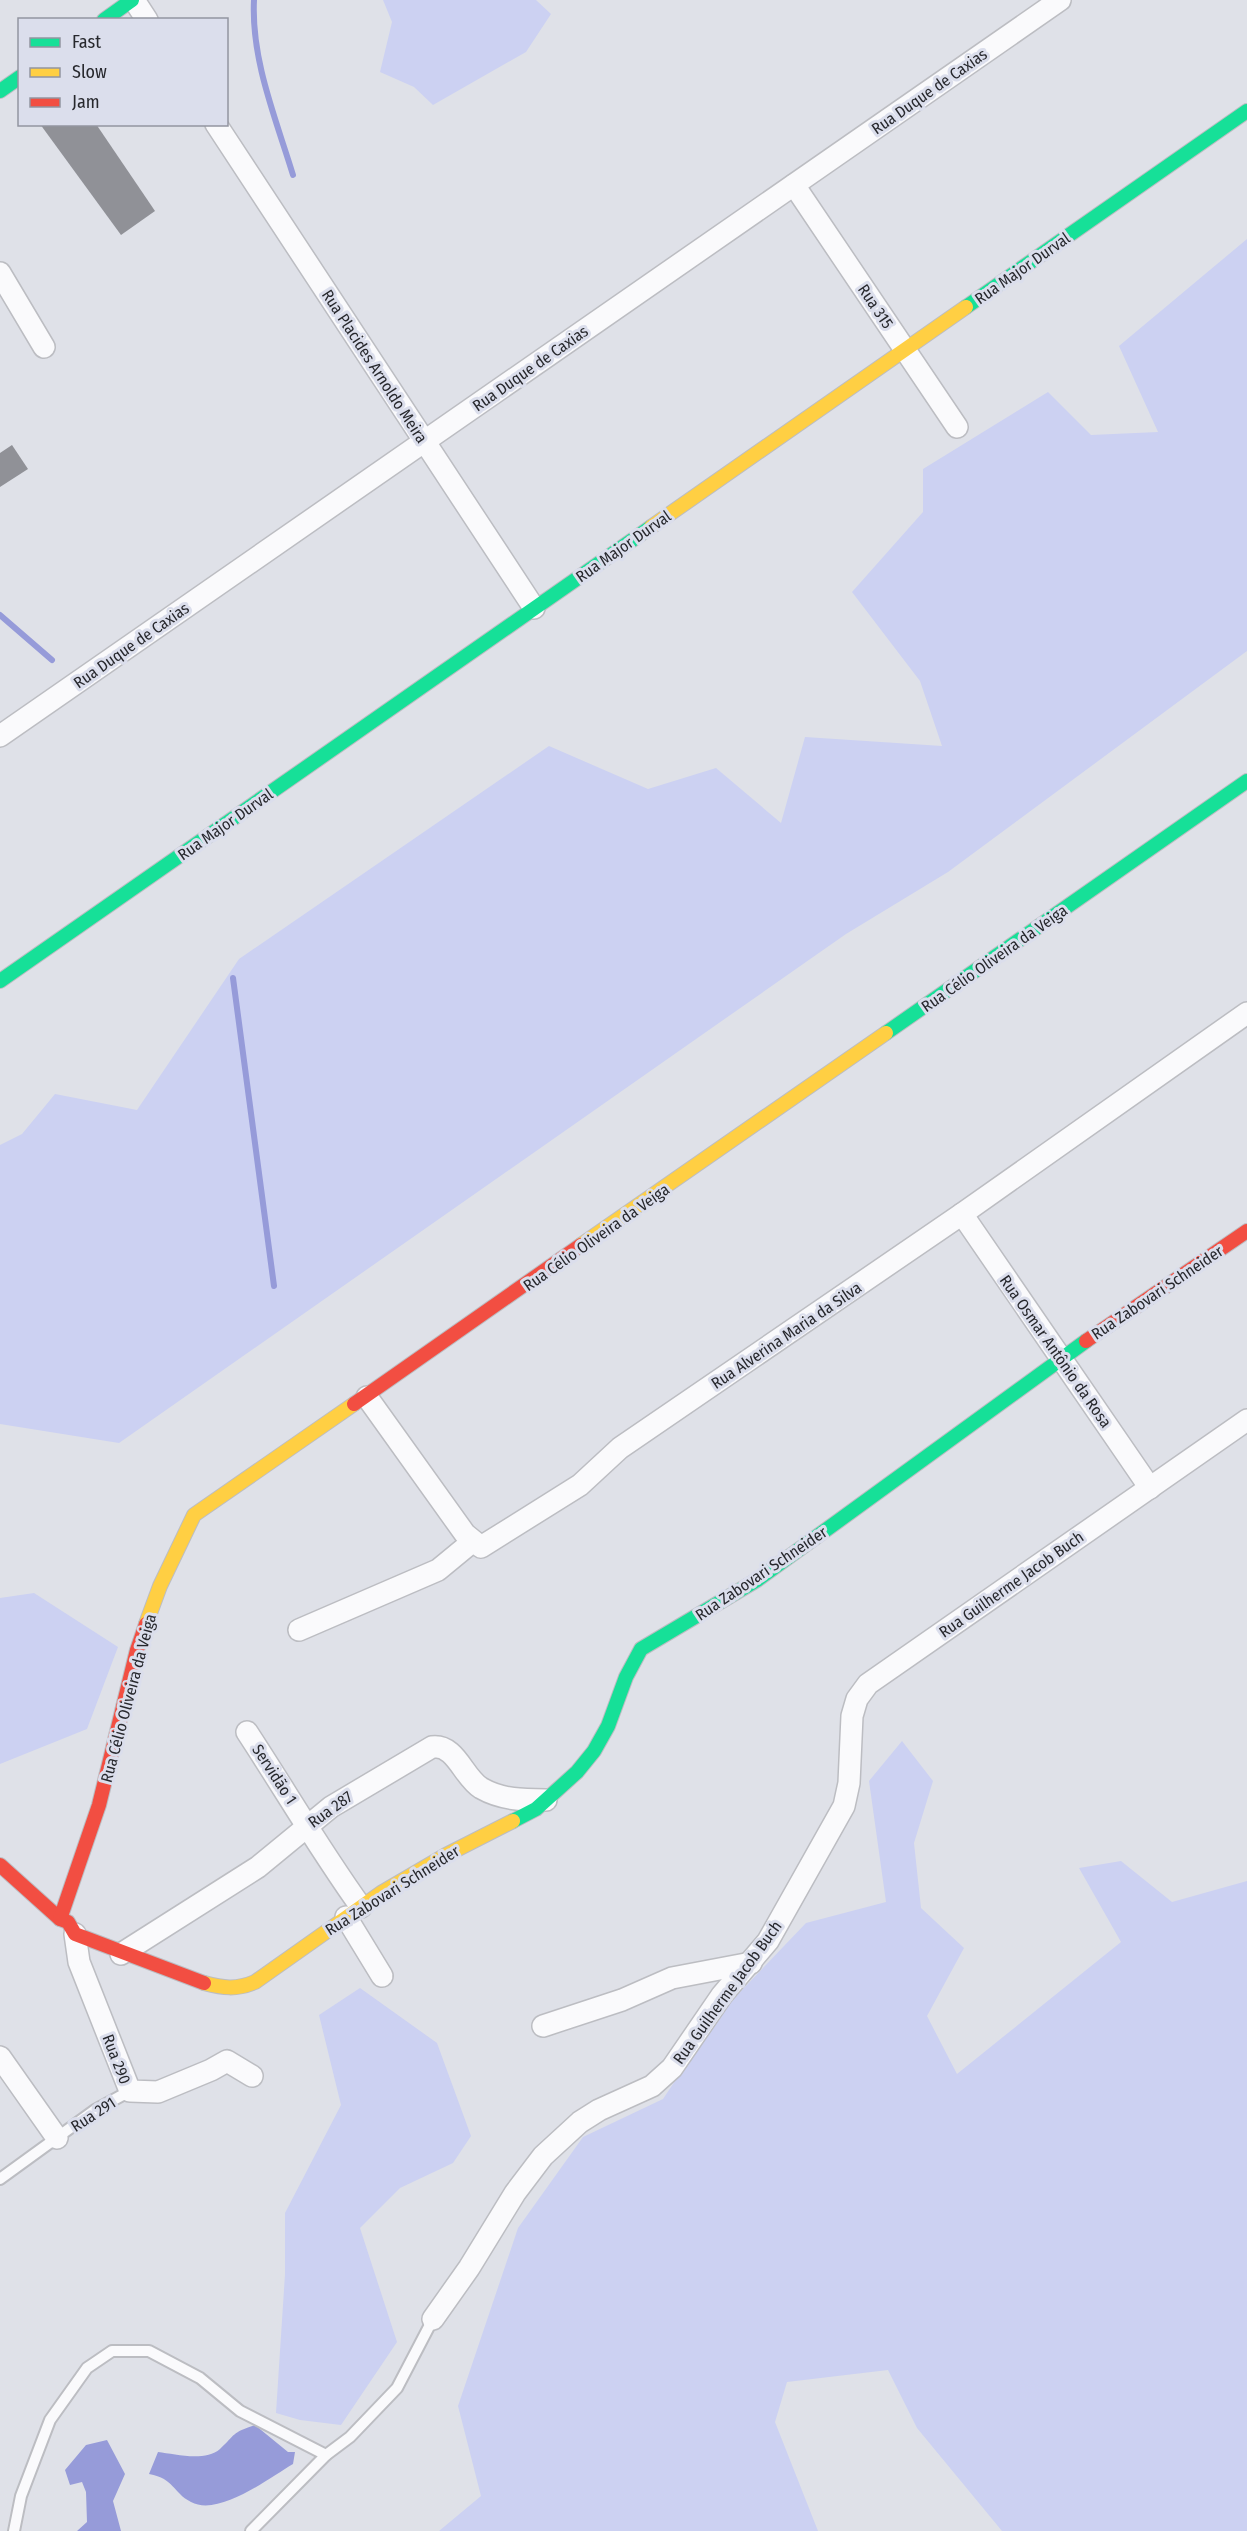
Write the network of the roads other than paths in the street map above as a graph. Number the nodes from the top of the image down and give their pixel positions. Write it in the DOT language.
graph roads {
  1 [pos="133,0"];
  2 [pos="1060,0"];
  3 [pos="107,18"];
  4 [pos="146,18"];
  5 [pos="18,78"];
  6 [pos="0,91"];
  7 [pos="1247,111"];
  8 [pos="217,126"];
  9 [pos="794,184"];
  10 [pos="0,273"];
  11 [pos="44,347"];
  12 [pos="905,349"];
  13 [pos="957,427"];
  14 [pos="424,441"];
  15 [pos="534,608"];
  16 [pos="0,736"];
  17 [pos="1247,781"];
  18 [pos="0,981"];
  19 [pos="1247,1013"];
  20 [pos="962,1214"];
  21 [pos="1247,1231"];
  22 [pos="1061,1358"];
  23 [pos="367,1397"];
  24 [pos="1247,1420"];
  25 [pos="1150,1488"];
  26 [pos="472,1542"];
  27 [pos="299,1630"];
  28 [pos="247,1731"];
  29 [pos="546,1800"];
  30 [pos="308,1825"];
  31 [pos="0,1864"];
  32 [pos="353,1912"];
  33 [pos="60,1919"];
  34 [pos="75,1934"];
  35 [pos="121,1954"];
  36 [pos="751,1963"];
  37 [pos="382,1976"];
  38 [pos="543,2026"];
  39 [pos="0,2057"];
  40 [pos="252,2076"];
  41 [pos="130,2091"];
  42 [pos="57,2138"];
  43 [pos="0,2179"];
  44 [pos="433,2319"];
  45 [pos="326,2455"];
  46 [pos="14,2531"];
  47 [pos="251,2531"];
  1 -- 3 [label="street"];
  1 -- 4 [label="street"];
  2 -- 9 [label="street, Rua Duque de Caxias"];
  5 -- 6 [label="street"];
  7 -- 12 [label="street, Rua Major Durval"];
  8 -- 14 [label="street, Rua Placides Arnoldo Meira"];
  9 -- 12 [label="street, Rua 315"];
  9 -- 14 [label="street, Rua Duque de Caxias"];
  10 -- 11 [label="street"];
  12 -- 13 [label="street, Rua 315"];
  12 -- 15 [label="street, Rua Major Durval"];
  14 -- 15 [label="street, Rua Placides Arnoldo Meira"];
  14 -- 16 [label="street, Rua Duque de Caxias"];
  15 -- 18 [label="street, Rua Major Durval"];
  17 -- 23 [label="street, Rua Célio Oliveira da Veiga"];
  19 -- 20 [label="street, Rua Alverina Maria da Silva"];
  20 -- 22 [label="street, Rua Osmar Antônio da Rosa"];
  20 -- 26 [label="street, Rua Alverina Maria da Silva"];
  21 -- 22 [label="street, Rua Zabovari Schneider"];
  22 -- 25 [label="street, Rua Osmar Antônio da Rosa"];
  22 -- 29 [label="street, Rua Zabovari Schneider"];
  23 -- 26 [label="street"];
  23 -- 33 [label="street, Rua Célio Oliveira da Veiga"];
  24 -- 25 [label="street, Rua Guilherme Jacob Buch"];
  25 -- 36 [label="street, Rua Guilherme Jacob Buch"];
  26 -- 27 [label="street"];
  28 -- 30 [label="street, Servidão 1"];
  29 -- 30 [label="street, Rua 287"];
  29 -- 32 [label="street, Rua Zabovari Schneider"];
  30 -- 32 [label="street, Servidão 1"];
  30 -- 35 [label="street, Rua 287"];
  31 -- 33 [label="street, Rua Zabovari Schneider"];
  32 -- 35 [label="street, Rua Zabovari Schneider"];
  32 -- 37 [label="street, Servidão 1"];
  33 -- 34 [label="street, Rua Zabovari Schneider"];
  34 -- 35 [label="street, Rua Zabovari Schneider"];
  34 -- 41 [label="street, Rua 290"];
  36 -- 38 [label="street"];
  36 -- 44 [label="street, Rua Guilherme Jacob Buch"];
  39 -- 42 [label="street"];
  40 -- 41 [label="street, Rua 290"];
  41 -- 42 [label="lane, Rua 291"];
  42 -- 43 [label="lane, Rua 291"];
  44 -- 45 [label="lane"];
  45 -- 46 [label="lane"];
  45 -- 47 [label="lane"];
}
